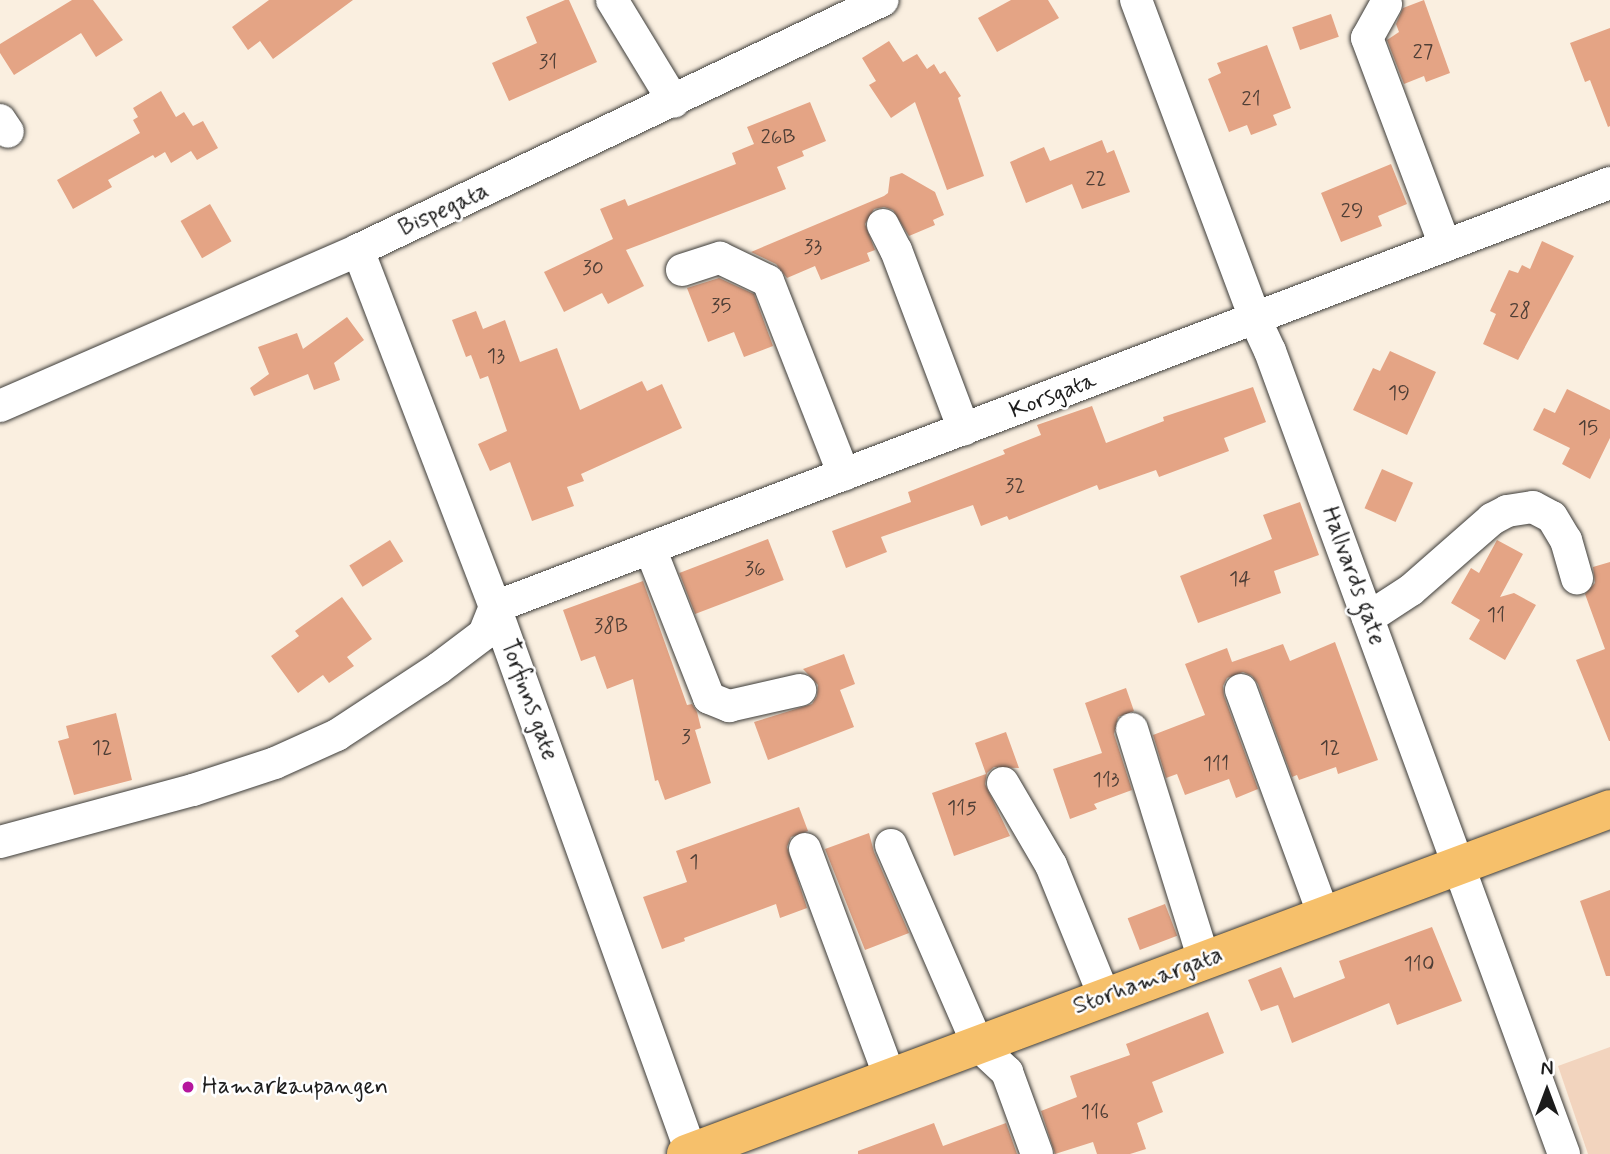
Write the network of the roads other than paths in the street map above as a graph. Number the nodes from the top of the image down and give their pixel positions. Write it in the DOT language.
graph roads {
  1 [pos="612,0"];
  2 [pos="883,0"];
  3 [pos="1136,0"];
  4 [pos="1386,4"];
  5 [pos="674,102"];
  6 [pos="1610,183"];
  7 [pos="883,225"];
  8 [pos="1445,246"];
  9 [pos="358,250"];
  10 [pos="682,270"];
  11 [pos="1255,319"];
  12 [pos="0,406"];
  13 [pos="964,429"];
  14 [pos="844,475"];
  15 [pos="650,548"];
  16 [pos="1577,578"];
  17 [pos="495,607"];
  18 [pos="1368,618"];
  19 [pos="800,690"];
  20 [pos="1241,690"];
  21 [pos="1132,729"];
  22 [pos="1003,783"];
  23 [pos="1610,809"];
  24 [pos="0,842"];
  25 [pos="891,845"];
  26 [pos="805,849"];
  27 [pos="1460,866"];
  28 [pos="1324,916"];
  29 [pos="1204,960"];
  30 [pos="1105,998"];
  31 [pos="978,1045"];
  32 [pos="890,1077"];
  33 [pos="689,1153"];
  34 [pos="1037,1154"];
  35 [pos="1564,1154"];
  1 -- 5 [label="street"];
  2 -- 5 [label="street, Bispegata"];
  3 -- 11 [label="street, Hallvards gate"];
  4 -- 8 [label="street"];
  5 -- 9 [label="street, Bispegata"];
  6 -- 8 [label="street, Korsgata"];
  7 -- 13 [label="street"];
  8 -- 11 [label="street, Korsgata"];
  9 -- 12 [label="street, Bispegata"];
  9 -- 17 [label="street, Torfinns gate"];
  10 -- 14 [label="street"];
  11 -- 13 [label="street, Korsgata"];
  11 -- 18 [label="street, Hallvards gate"];
  13 -- 14 [label="street, Korsgata"];
  14 -- 15 [label="street, Korsgata"];
  15 -- 17 [label="street, Korsgata"];
  15 -- 19 [label="street"];
  16 -- 18 [label="street"];
  17 -- 24 [label="street"];
  17 -- 33 [label="street, Torfinns gate"];
  18 -- 27 [label="street, Hallvards gate"];
  20 -- 28 [label="street"];
  21 -- 29 [label="street"];
  22 -- 30 [label="street"];
  23 -- 27 [label="main road, Storhamargata"];
  25 -- 31 [label="street"];
  26 -- 32 [label="street"];
  27 -- 28 [label="main road, Storhamargata"];
  27 -- 35 [label="street, Hallvards gate"];
  28 -- 29 [label="main road, Storhamargata"];
  29 -- 30 [label="main road, Storhamargata"];
  30 -- 31 [label="main road, Storhamargata"];
  31 -- 32 [label="main road, Storhamargata"];
  31 -- 34 [label="street"];
  32 -- 33 [label="main road, Storhamargata"];
}
